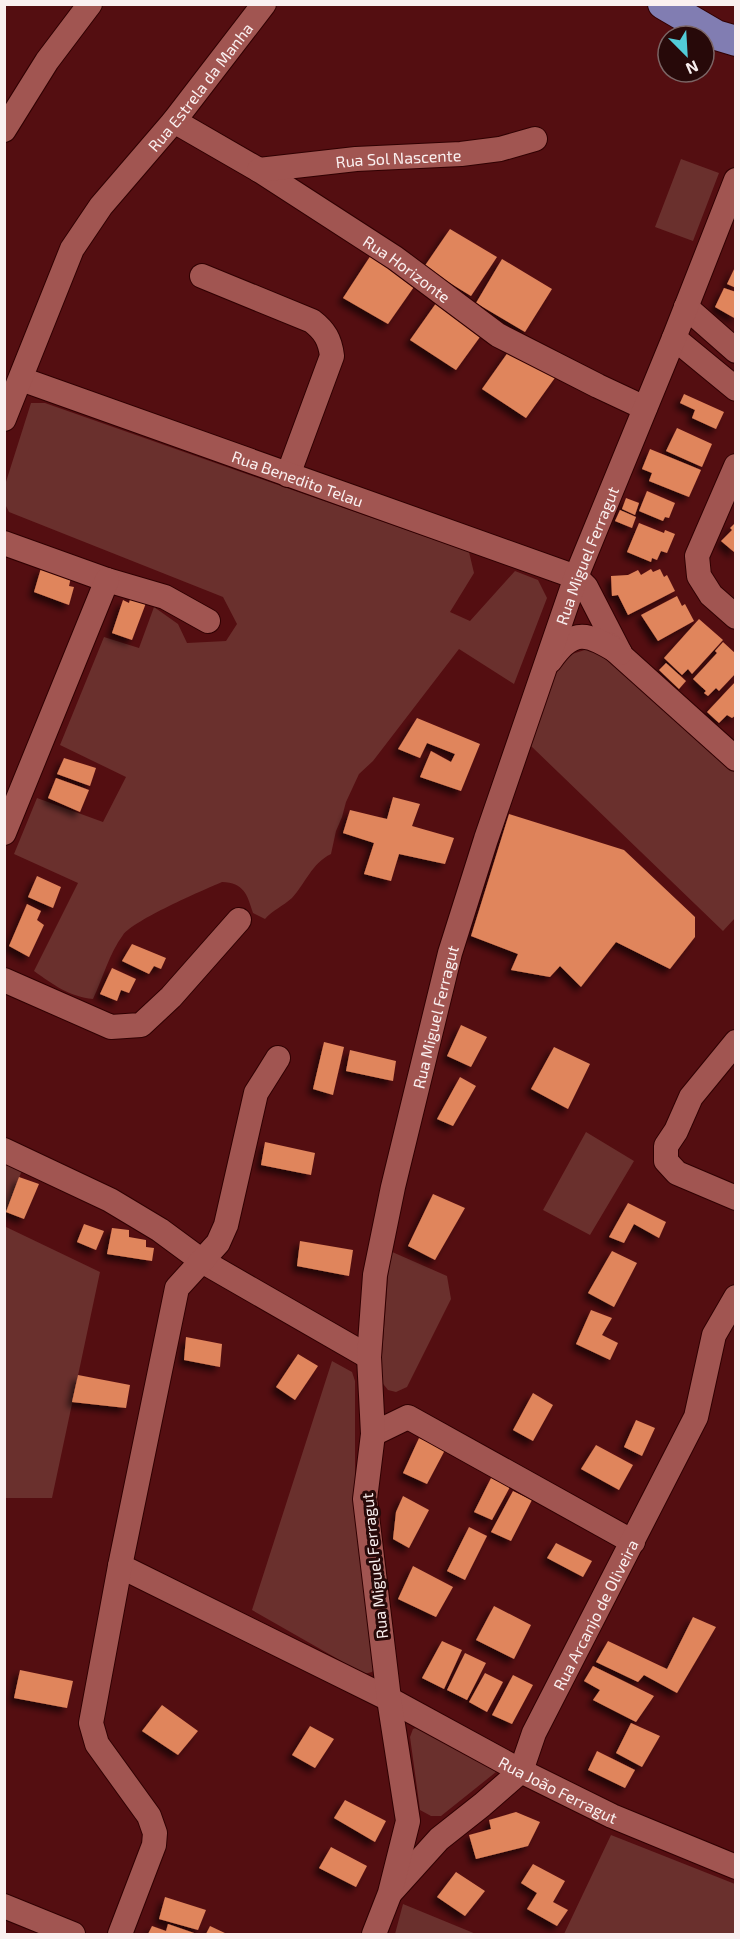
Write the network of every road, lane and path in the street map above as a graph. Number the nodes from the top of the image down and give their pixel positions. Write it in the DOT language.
graph roads {
  1 [pos="90,4"];
  2 [pos="264,4"];
  3 [pos="663,4"];
  4 [pos="735,41"];
  5 [pos="174,121"];
  6 [pos="4,130"];
  7 [pos="536,139"];
  8 [pos="259,170"];
  9 [pos="735,180"];
  10 [pos="202,276"];
  11 [pos="686,307"];
  12 [pos="674,338"];
  13 [pos="735,351"];
  14 [pos="21,379"];
  15 [pos="735,390"];
  16 [pos="645,408"];
  17 [pos="4,419"];
  18 [pos="735,466"];
  19 [pos="288,475"];
  20 [pos="4,543"];
  21 [pos="106,580"];
  22 [pos="573,586"];
  23 [pos="735,617"];
  24 [pos="208,621"];
  25 [pos="620,653"];
  26 [pos="546,666"];
  27 [pos="735,759"];
  28 [pos="4,832"];
  29 [pos="239,920"];
  30 [pos="4,980"];
  31 [pos="735,1042"];
  32 [pos="279,1058"];
  33 [pos="4,1150"];
  34 [pos="735,1198"];
  35 [pos="202,1261"];
  36 [pos="735,1297"];
  37 [pos="369,1358"];
  38 [pos="373,1434"];
  39 [pos="633,1542"];
  40 [pos="120,1566"];
  41 [pos="389,1699"];
  42 [pos="521,1771"];
  43 [pos="408,1821"];
  44 [pos="439,1839"];
  45 [pos="735,1867"];
  46 [pos="390,1893"];
  47 [pos="4,1906"];
  48 [pos="73,1935"];
  49 [pos="120,1935"];
  50 [pos="374,1935"];
  1 -- 6 [label="street"];
  2 -- 5 [label="street, Rua Estrela da Manha"];
  3 -- 4 [label="main road"];
  5 -- 8 [label="street, Rua Horizonte"];
  5 -- 14 [label="street, Rua Estrela da Manha"];
  7 -- 8 [label="street, Rua Sol Nascente"];
  8 -- 16 [label="street, Rua Horizonte"];
  9 -- 11 [label="street, Rua Miguel Ferragut"];
  10 -- 19 [label="street"];
  11 -- 12 [label="street, Rua Miguel Ferragut"];
  11 -- 13 [label="street"];
  12 -- 15 [label="street"];
  12 -- 16 [label="street, Rua Miguel Ferragut"];
  14 -- 17 [label="street, Rua Estrela da Manha"];
  14 -- 19 [label="street, Rua Benedito Telau"];
  16 -- 22 [label="street, Rua Miguel Ferragut"];
  18 -- 23 [label="street"];
  19 -- 22 [label="street, Rua Benedito Telau"];
  20 -- 21 [label="street"];
  21 -- 24 [label="street"];
  21 -- 28 [label="street"];
  22 -- 25 [label="street"];
  22 -- 26 [label="street, Rua Miguel Ferragut"];
  25 -- 26 [label="street"];
  25 -- 27 [label="street"];
  26 -- 37 [label="street, Rua Miguel Ferragut"];
  29 -- 30 [label="street"];
  31 -- 34 [label="street"];
  32 -- 35 [label="street"];
  33 -- 35 [label="street"];
  35 -- 37 [label="street"];
  35 -- 40 [label="street"];
  36 -- 39 [label="street, Rua Arcanjo de Oliveira"];
  37 -- 38 [label="street, Rua Miguel Ferragut"];
  38 -- 39 [label="street"];
  38 -- 41 [label="street, Rua Miguel Ferragut"];
  39 -- 42 [label="street, Rua Arcanjo de Oliveira"];
  40 -- 41 [label="street, Rua João Ferragut"];
  40 -- 49 [label="street"];
  41 -- 42 [label="street, Rua João Ferragut"];
  41 -- 43 [label="street, Rua Miguel Ferragut"];
  42 -- 44 [label="street"];
  42 -- 45 [label="street, Rua João Ferragut"];
  43 -- 44 [label="street"];
  43 -- 46 [label="street, Rua Miguel Ferragut"];
  44 -- 46 [label="street"];
  46 -- 50 [label="street"];
  47 -- 48 [label="street"];
}
